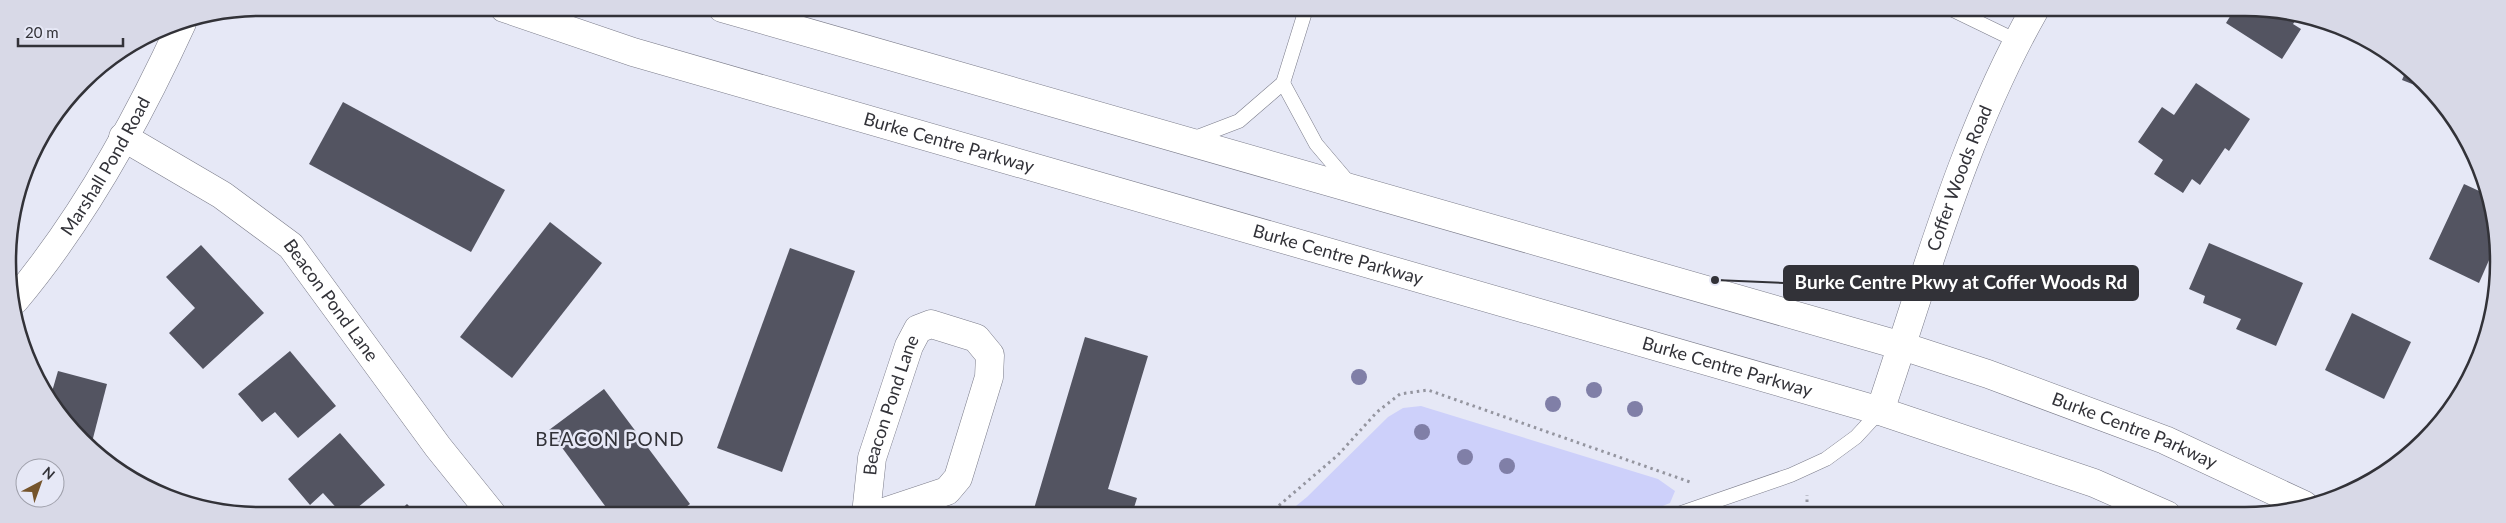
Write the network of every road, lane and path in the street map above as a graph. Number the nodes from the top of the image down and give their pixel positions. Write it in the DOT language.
graph roads {
  1 [pos="527,16"];
  2 [pos="750,16"];
  3 [pos="1304,16"];
  4 [pos="1966,16"];
  5 [pos="2032,16"];
  6 [pos="178,31"];
  7 [pos="2018,41"];
  8 [pos="1283,83"];
  9 [pos="123,137"];
  10 [pos="1184,142"];
  11 [pos="1352,187"];
  12 [pos="18,296"];
  13 [pos="1902,346"];
  14 [pos="1880,410"];
  15 [pos="1698,485"];
  16 [pos="2296,501"];
  17 [pos="486,507"];
  18 [pos="867,507"];
  19 [pos="899,507"];
  20 [pos="1277,507"];
  21 [pos="1698,507"];
  22 [pos="2149,507"];
  1 -- 14 [label="main road, Burke Centre Parkway"];
  2 -- 10 [label="main road, Burke Centre Parkway"];
  3 -- 8 [label="lane"];
  4 -- 7 [label="lane"];
  5 -- 7 [label="main road, Coffer Woods Road"];
  6 -- 9 [label="main road, Marshall Pond Road"];
  7 -- 13 [label="main road, Coffer Woods Road"];
  8 -- 10 [label="lane"];
  8 -- 11 [label="lane"];
  9 -- 12 [label="main road, Marshall Pond Road"];
  9 -- 17 [label="main road, Beacon Pond Lane"];
  10 -- 11 [label="main road, Burke Centre Parkway"];
  11 -- 13 [label="main road, Burke Centre Parkway"];
  13 -- 14 [label="main road, Coffer Woods Road"];
  13 -- 16 [label="main road, Burke Centre Parkway"];
  14 -- 21 [label="lane"];
  14 -- 22 [label="main road, Burke Centre Parkway"];
  15 -- 20 [label="path"];
  18 -- 19 [label="main road, Beacon Pond Lane"];
}
